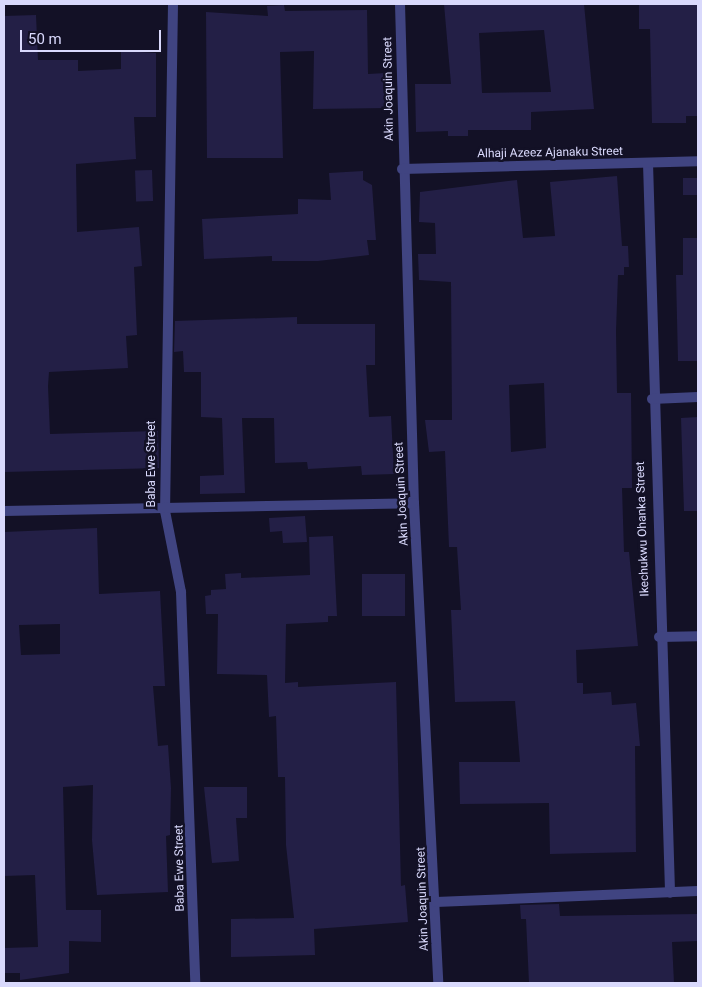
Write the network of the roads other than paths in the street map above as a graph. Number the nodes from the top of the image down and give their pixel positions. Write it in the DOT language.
graph roads {
  1 [pos="172,4"];
  2 [pos="400,4"];
  3 [pos="698,161"];
  4 [pos="648,163"];
  5 [pos="402,169"];
  6 [pos="698,397"];
  7 [pos="652,398"];
  8 [pos="414,503"];
  9 [pos="4,511"];
  10 [pos="165,511"];
  11 [pos="698,636"];
  12 [pos="659,638"];
  13 [pos="698,892"];
  14 [pos="670,893"];
  15 [pos="436,902"];
  16 [pos="195,983"];
  17 [pos="438,983"];
  1 -- 10 [label="street, Baba Ewe Street"];
  2 -- 5 [label="street, Akin Joaquin Street"];
  3 -- 4 [label="street, Alhaji Azeez Ajanaku Street"];
  4 -- 5 [label="street, Alhaji Azeez Ajanaku Street"];
  4 -- 7 [label="street, Ikechukwu Ohanka Street"];
  5 -- 8 [label="street, Akin Joaquin Street"];
  6 -- 7 [label="street"];
  7 -- 12 [label="street, Ikechukwu Ohanka Street"];
  8 -- 10 [label="street"];
  8 -- 15 [label="street, Akin Joaquin Street"];
  9 -- 10 [label="street"];
  10 -- 16 [label="street, Baba Ewe Street"];
  11 -- 12 [label="street"];
  12 -- 14 [label="street, Ikechukwu Ohanka Street"];
  13 -- 14 [label="street"];
  14 -- 15 [label="street"];
  15 -- 17 [label="street, Akin Joaquin Street"];
}
